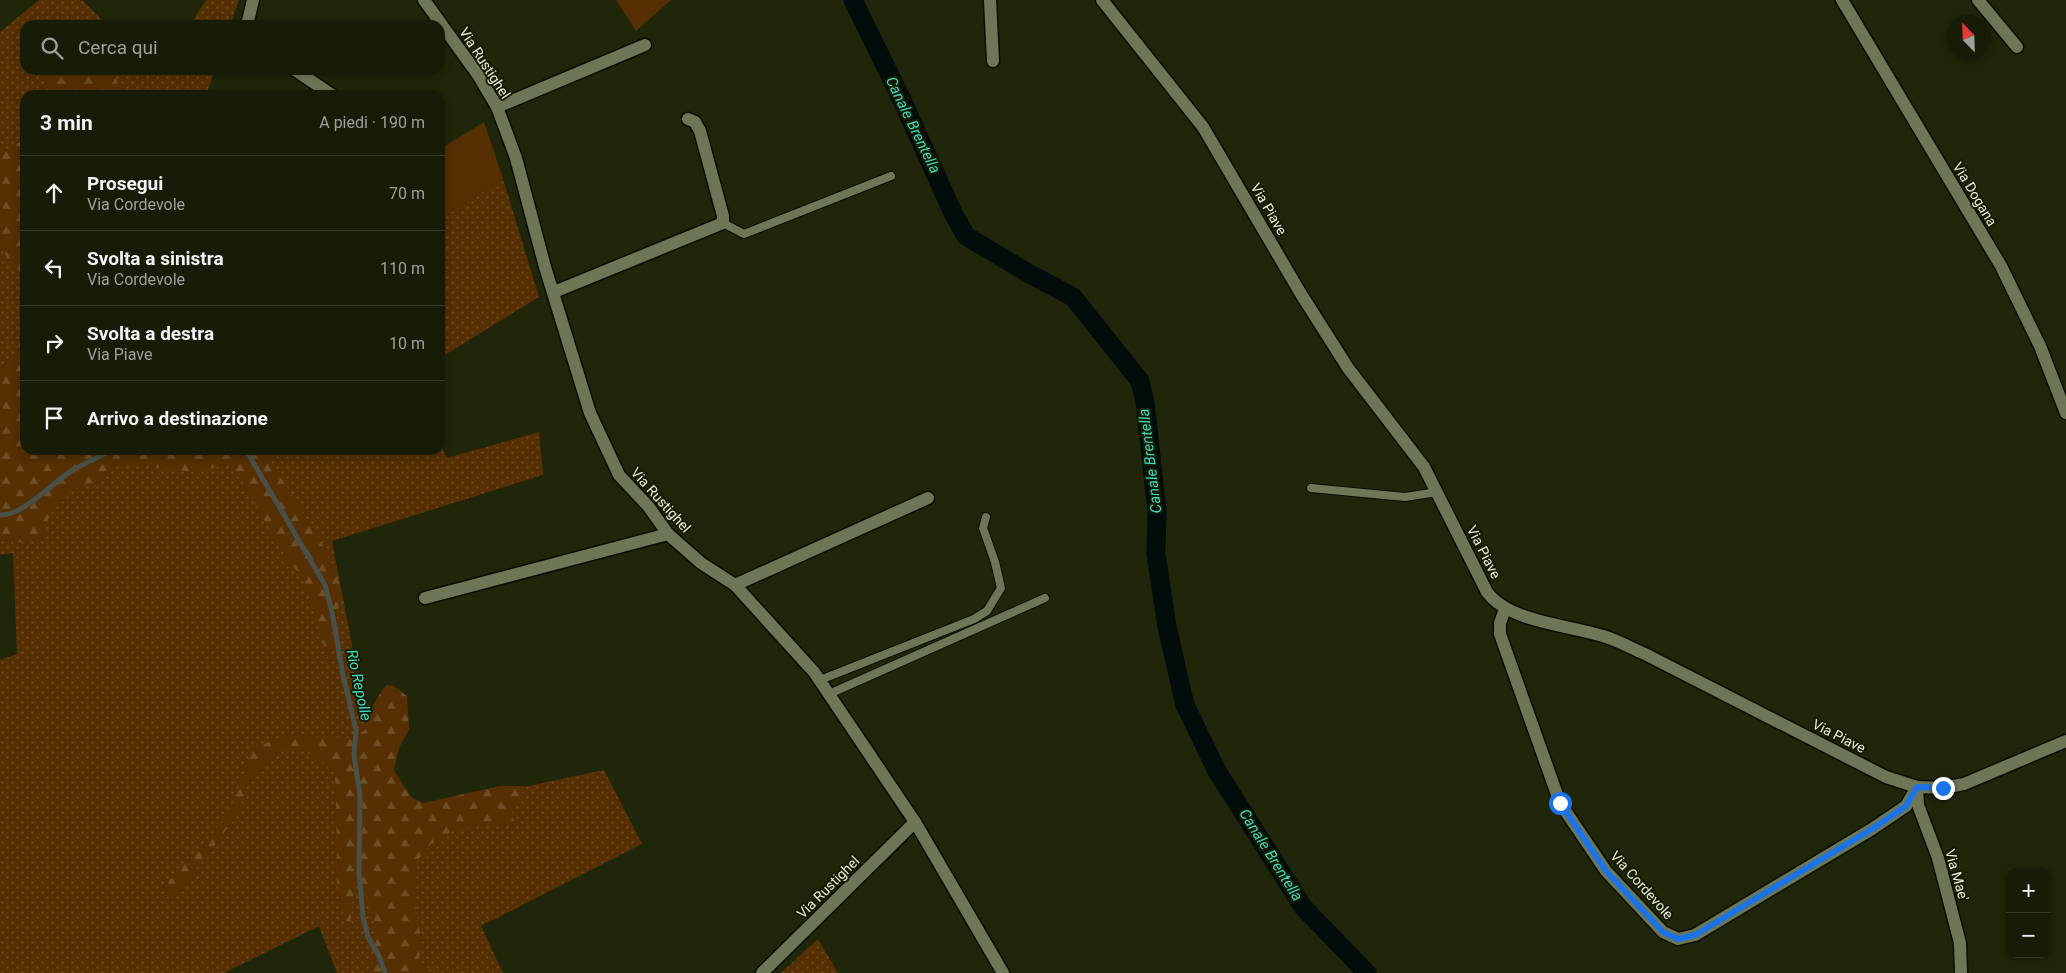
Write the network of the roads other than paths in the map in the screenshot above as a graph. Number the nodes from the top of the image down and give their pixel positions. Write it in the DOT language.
graph roads {
  1 [pos="252,0"];
  2 [pos="424,0"];
  3 [pos="990,0"];
  4 [pos="1102,0"];
  5 [pos="1842,0"];
  6 [pos="1978,0"];
  7 [pos="248,20"];
  8 [pos="439,20"];
  9 [pos="445,29"];
  10 [pos="645,45"];
  11 [pos="2017,46"];
  12 [pos="993,62"];
  13 [pos="303,75"];
  14 [pos="325,90"];
  15 [pos="497,107"];
  16 [pos="688,119"];
  17 [pos="891,176"];
  18 [pos="723,223"];
  19 [pos="554,292"];
  20 [pos="2066,413"];
  21 [pos="1312,488"];
  22 [pos="1437,492"];
  23 [pos="928,498"];
  24 [pos="986,517"];
  25 [pos="668,534"];
  26 [pos="735,585"];
  27 [pos="425,598"];
  28 [pos="1045,598"];
  29 [pos="1505,609"];
  30 [pos="820,680"];
  31 [pos="829,694"];
  32 [pos="2066,741"];
  33 [pos="1917,787"];
  34 [pos="915,822"];
  35 [pos="762,973"];
  36 [pos="1003,973"];
  37 [pos="1961,973"];
  1 -- 7 [label="street"];
  2 -- 8 [label="street, Via Rustighel"];
  3 -- 12 [label="street"];
  4 -- 22 [label="street, Via Piave"];
  5 -- 20 [label="street, Via Dogana"];
  6 -- 11 [label="street"];
  9 -- 15 [label="street, Via Rustighel"];
  10 -- 15 [label="street"];
  13 -- 14 [label="street"];
  15 -- 19 [label="street, Via Rustighel"];
  16 -- 18 [label="street"];
  17 -- 18 [label="lane"];
  18 -- 19 [label="street"];
  19 -- 25 [label="street, Via Rustighel"];
  21 -- 22 [label="lane"];
  22 -- 29 [label="street, Via Piave"];
  23 -- 26 [label="street"];
  24 -- 30 [label="lane"];
  25 -- 26 [label="street, Via Rustighel"];
  25 -- 27 [label="street"];
  26 -- 30 [label="street, Via Rustighel"];
  28 -- 31 [label="lane"];
  29 -- 33 [label="street, Via Piave"];
  29 -- 33 [label="street, Via Cordevole"];
  30 -- 31 [label="street, Via Rustighel"];
  31 -- 34 [label="street, Via Rustighel"];
  32 -- 33 [label="street, Via Piave"];
  33 -- 37 [label="street, Via Mae'"];
  34 -- 35 [label="street, Via Rustighel"];
  34 -- 36 [label="street, Via Rustighel"];
}
